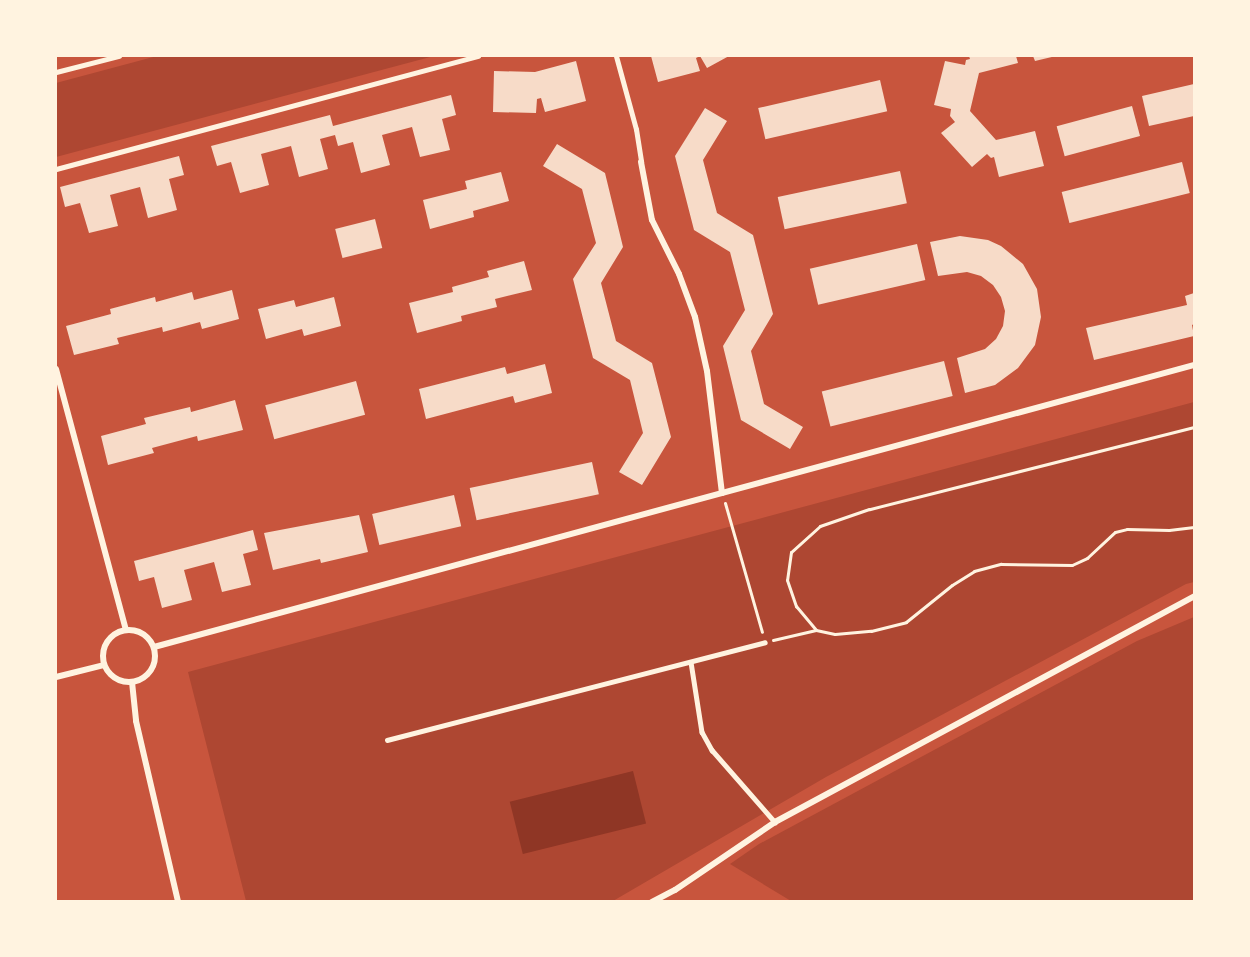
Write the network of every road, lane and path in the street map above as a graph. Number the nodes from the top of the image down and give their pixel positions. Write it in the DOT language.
graph roads {
  1 [pos="119,56"];
  2 [pos="478,56"];
  3 [pos="616,56"];
  4 [pos="56,72"];
  5 [pos="640,162"];
  6 [pos="56,169"];
  7 [pos="1194,365"];
  8 [pos="56,369"];
  9 [pos="1194,427"];
  10 [pos="722,493"];
  11 [pos="1194,527"];
  12 [pos="1194,596"];
  13 [pos="126,630"];
  14 [pos="816,630"];
  15 [pos="765,642"];
  16 [pos="153,647"];
  17 [pos="691,662"];
  18 [pos="104,665"];
  19 [pos="56,677"];
  20 [pos="132,682"];
  21 [pos="387,740"];
  22 [pos="775,822"];
  23 [pos="178,902"];
  24 [pos="652,902"];
  1 -- 4 [label="street"];
  2 -- 6 [label="street"];
  3 -- 5 [label="street"];
  5 -- 10 [label="street"];
  7 -- 10 [label="street"];
  8 -- 13 [label="street"];
  9 -- 14 [label="path"];
  10 -- 15 [label="path"];
  10 -- 16 [label="street"];
  11 -- 14 [label="path"];
  12 -- 22 [label="street"];
  13 -- 16 [label="street"];
  13 -- 18 [label="street"];
  14 -- 15 [label="path"];
  15 -- 17 [label="lane"];
  16 -- 20 [label="street"];
  17 -- 21 [label="lane"];
  17 -- 22 [label="lane"];
  18 -- 19 [label="street"];
  18 -- 20 [label="street"];
  20 -- 23 [label="street"];
  22 -- 24 [label="street"];
}
